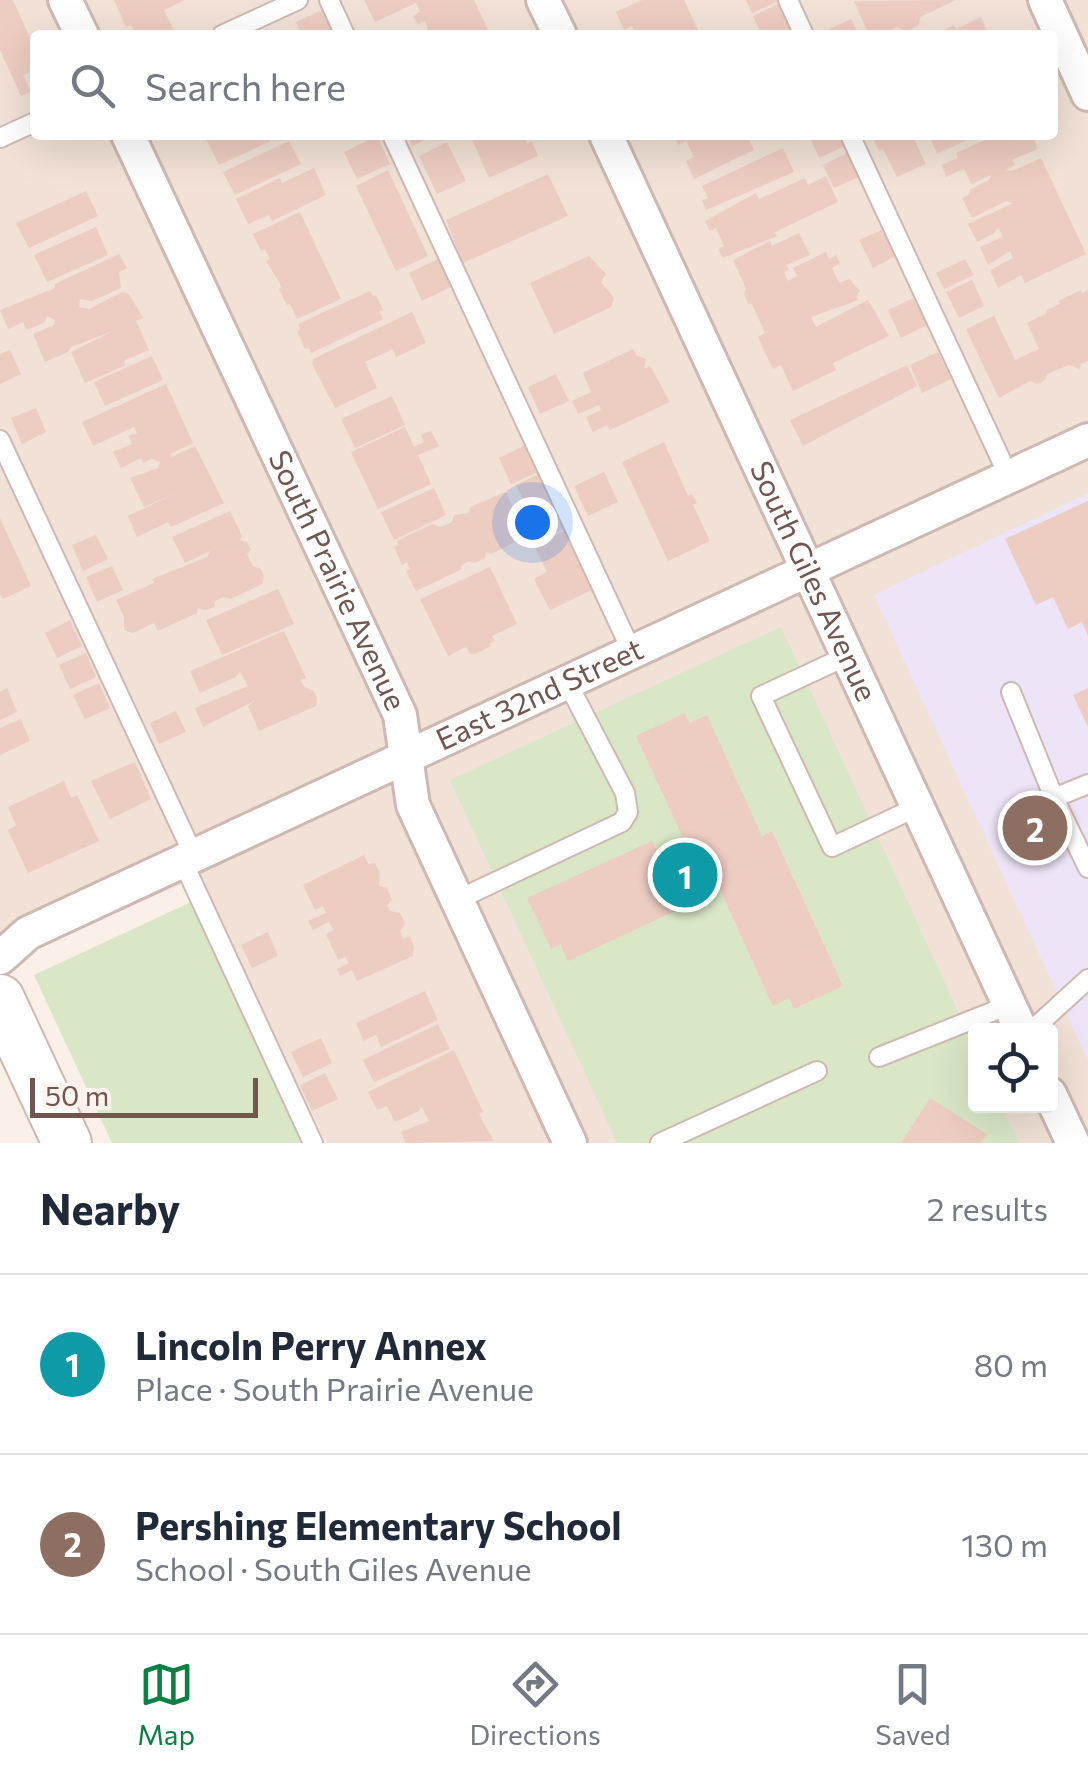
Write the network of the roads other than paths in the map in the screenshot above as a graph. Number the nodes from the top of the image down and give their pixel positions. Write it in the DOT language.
graph roads {
  1 [pos="65,0"];
  2 [pos="298,0"];
  3 [pos="329,0"];
  4 [pos="544,0"];
  5 [pos="788,0"];
  6 [pos="1044,0"];
  7 [pos="80,30"];
  8 [pos="233,30"];
  9 [pos="343,30"];
  10 [pos="558,30"];
  11 [pos="802,30"];
  12 [pos="1088,94"];
  13 [pos="30,124"];
  14 [pos="0,138"];
  15 [pos="130,140"];
  16 [pos="394,140"];
  17 [pos="608,140"];
  18 [pos="852,140"];
  19 [pos="0,440"];
  20 [pos="1088,440"];
  21 [pos="1009,477"];
  22 [pos="808,570"];
  23 [pos="632,652"];
  24 [pos="848,656"];
  25 [pos="567,682"];
  26 [pos="1011,692"];
  27 [pos="406,757"];
  28 [pos="1088,784"];
  29 [pos="1054,798"];
  30 [pos="917,808"];
  31 [pos="188,859"];
  32 [pos="1088,868"];
  33 [pos="457,900"];
  34 [pos="0,958"];
  35 [pos="1088,979"];
  36 [pos="0,998"];
  37 [pos="1015,1018"];
  38 [pos="1040,1023"];
  39 [pos="879,1057"];
  40 [pos="817,1071"];
  41 [pos="1058,1111"];
  42 [pos="67,1143"];
  43 [pos="313,1143"];
  44 [pos="570,1143"];
  45 [pos="660,1143"];
  46 [pos="1073,1143"];
  1 -- 7 [label="street"];
  2 -- 8 [label="lane"];
  3 -- 9 [label="lane"];
  4 -- 10 [label="street"];
  5 -- 11 [label="lane"];
  6 -- 12 [label="street"];
  13 -- 14 [label="lane"];
  15 -- 27 [label="street, South Prairie Avenue"];
  16 -- 23 [label="lane"];
  17 -- 22 [label="street, South Giles Avenue"];
  18 -- 21 [label="lane"];
  19 -- 31 [label="lane"];
  20 -- 21 [label="street, East 32nd Street"];
  21 -- 22 [label="street, East 32nd Street"];
  22 -- 23 [label="street, East 32nd Street"];
  22 -- 24 [label="street, South Giles Avenue"];
  23 -- 25 [label="street, East 32nd Street"];
  24 -- 30 [label="street, South Giles Avenue"];
  24 -- 30 [label="lane"];
  25 -- 27 [label="street, East 32nd Street"];
  25 -- 33 [label="lane"];
  26 -- 29 [label="lane"];
  27 -- 31 [label="street, East 32nd Street"];
  27 -- 33 [label="street, South Prairie Avenue"];
  28 -- 29 [label="lane"];
  29 -- 32 [label="lane"];
  30 -- 37 [label="street, South Giles Avenue"];
  31 -- 34 [label="street, East 32nd Street"];
  31 -- 43 [label="lane"];
  33 -- 44 [label="street, South Prairie Avenue"];
  35 -- 38 [label="lane"];
  36 -- 42 [label="street"];
  37 -- 39 [label="lane"];
  40 -- 45 [label="lane"];
  41 -- 46 [label="street"];
}
